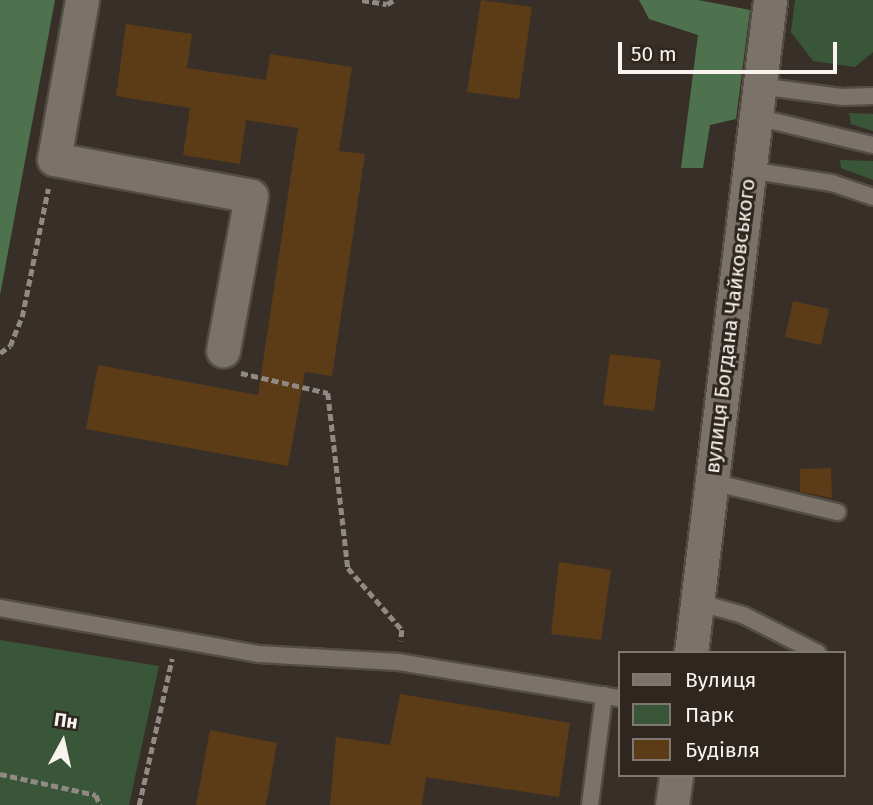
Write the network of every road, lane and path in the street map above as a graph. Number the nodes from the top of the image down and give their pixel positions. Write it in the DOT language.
graph roads {
  1 [pos="82,0"];
  2 [pos="362,0"];
  3 [pos="394,0"];
  4 [pos="770,0"];
  5 [pos="873,96"];
  6 [pos="757,102"];
  7 [pos="873,145"];
  8 [pos="54,159"];
  9 [pos="749,170"];
  10 [pos="873,197"];
  11 [pos="222,350"];
  12 [pos="0,353"];
  13 [pos="712,482"];
  14 [pos="837,512"];
  15 [pos="697,602"];
  16 [pos="0,608"];
  17 [pos="177,639"];
  18 [pos="691,651"];
  19 [pos="814,651"];
  20 [pos="398,662"];
  21 [pos="612,696"];
  22 [pos="0,774"];
  23 [pos="676,777"];
  24 [pos="100,805"];
  25 [pos="139,805"];
  26 [pos="590,805"];
  27 [pos="672,805"];
  1 -- 8 [label="street"];
  2 -- 3 [label="path"];
  4 -- 6 [label="street, вулиця Богдана Чайковського"];
  5 -- 6 [label="lane"];
  6 -- 7 [label="lane"];
  6 -- 9 [label="street, вулиця Богдана Чайковського"];
  8 -- 11 [label="street"];
  8 -- 12 [label="path"];
  9 -- 10 [label="lane"];
  9 -- 13 [label="street, вулиця Богдана Чайковського"];
  11 -- 20 [label="path"];
  13 -- 14 [label="lane"];
  13 -- 15 [label="street, вулиця Богдана Чайковського"];
  15 -- 18 [label="street, вулиця Богдана Чайковського"];
  15 -- 19 [label="lane"];
  16 -- 17 [label="lane"];
  17 -- 20 [label="lane"];
  17 -- 25 [label="path"];
  20 -- 21 [label="lane"];
  21 -- 26 [label="lane"];
  22 -- 24 [label="path"];
  23 -- 27 [label="street"];
}
